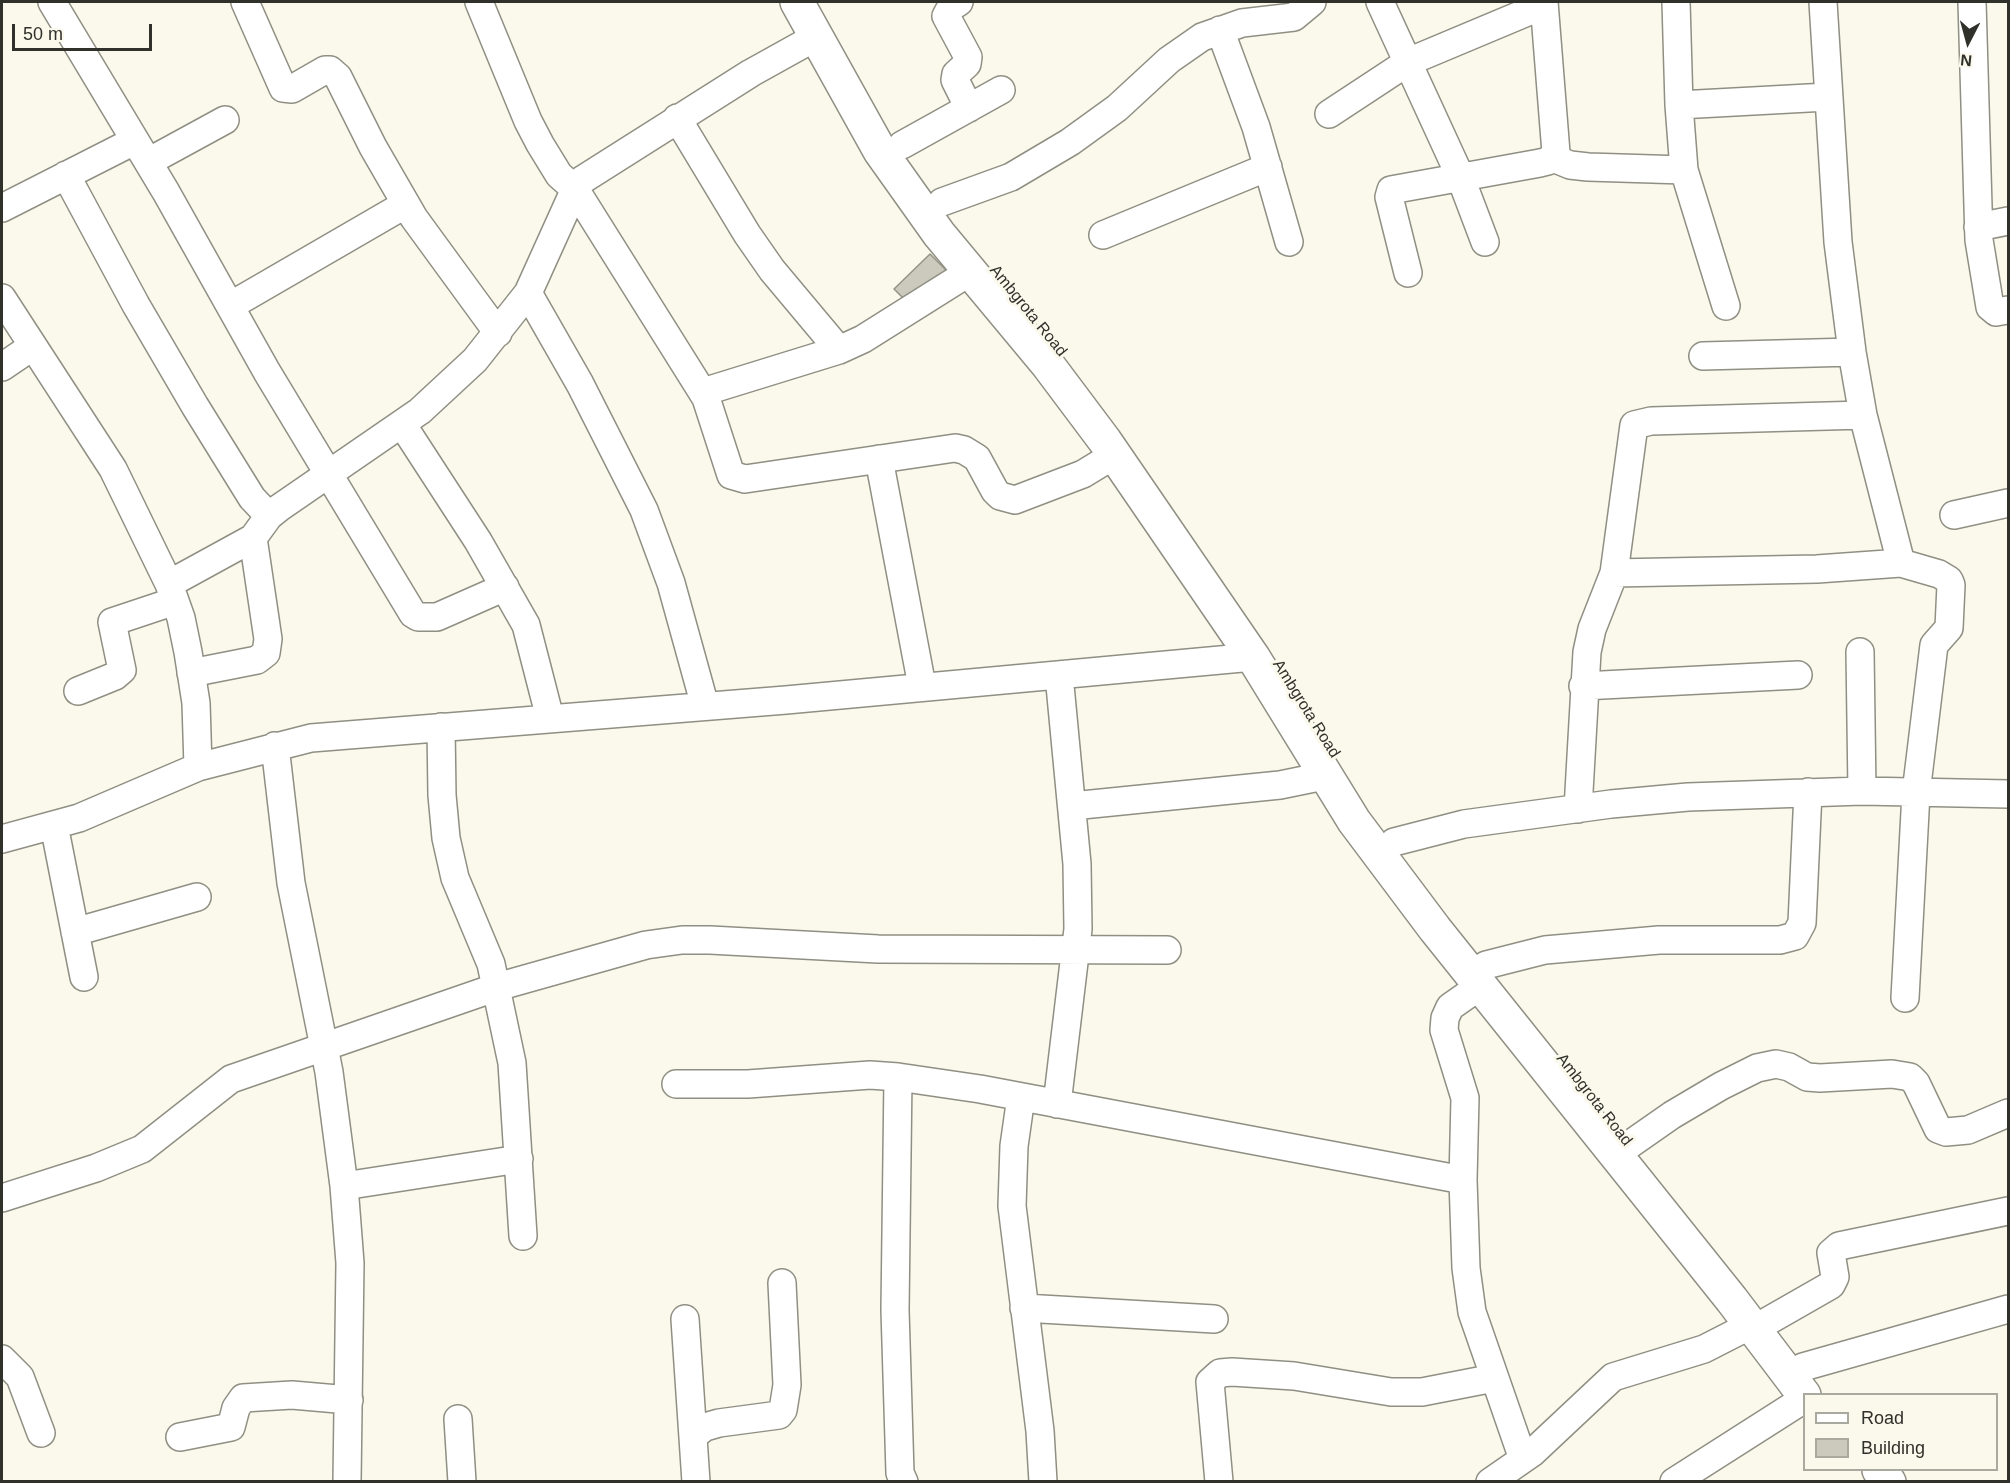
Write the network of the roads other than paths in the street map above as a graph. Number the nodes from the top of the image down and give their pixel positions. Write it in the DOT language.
graph roads {
  1 [pos="52,2"];
  2 [pos="245,2"];
  3 [pos="479,2"];
  4 [pos="780,2"];
  5 [pos="797,2"];
  6 [pos="821,2"];
  7 [pos="959,2"];
  8 [pos="1312,2"];
  9 [pos="1380,2"];
  10 [pos="1676,2"];
  11 [pos="1823,2"];
  12 [pos="1972,2"];
  13 [pos="1544,3"];
  14 [pos="1220,30"];
  15 [pos="805,44"];
  16 [pos="1408,63"];
  17 [pos="1001,90"];
  18 [pos="1827,97"];
  19 [pos="1679,105"];
  20 [pos="969,108"];
  21 [pos="1329,114"];
  22 [pos="677,118"];
  23 [pos="225,120"];
  24 [pos="902,145"];
  25 [pos="141,151"];
  26 [pos="1552,158"];
  27 [pos="1268,167"];
  28 [pos="1684,170"];
  29 [pos="66,175"];
  30 [pos="1460,176"];
  31 [pos="575,189"];
  32 [pos="942,202"];
  33 [pos="406,204"];
  34 [pos="2,208"];
  35 [pos="2008,221"];
  36 [pos="1978,227"];
  37 [pos="1103,235"];
  38 [pos="1289,242"];
  39 [pos="1485,242"];
  40 [pos="1408,273"];
  41 [pos="960,278"];
  42 [pos="528,293"];
  43 [pos="2,298"];
  44 [pos="230,306"];
  45 [pos="1726,306"];
  46 [pos="2008,310"];
  47 [pos="498,333"];
  48 [pos="33,346"];
  49 [pos="839,350"];
  50 [pos="1852,352"];
  51 [pos="1703,356"];
  52 [pos="2,367"];
  53 [pos="703,392"];
  54 [pos="1863,415"];
  55 [pos="402,424"];
  56 [pos="879,459"];
  57 [pos="1106,460"];
  58 [pos="329,476"];
  59 [pos="2008,503"];
  60 [pos="1954,515"];
  61 [pos="269,516"];
  62 [pos="253,538"];
  63 [pos="1901,563"];
  64 [pos="1614,573"];
  65 [pos="505,587"];
  66 [pos="172,593"];
  67 [pos="1860,652"];
  68 [pos="1243,658"];
  69 [pos="191,673"];
  70 [pos="1059,675"];
  71 [pos="1798,675"];
  72 [pos="922,686"];
  73 [pos="1583,686"];
  74 [pos="78,691"];
  75 [pos="705,706"];
  76 [pos="550,718"];
  77 [pos="441,727"];
  78 [pos="275,746"];
  79 [pos="198,767"];
  80 [pos="1324,776"];
  81 [pos="1862,791"];
  82 [pos="1808,792"];
  83 [pos="1916,794"];
  84 [pos="2008,794"];
  85 [pos="1072,806"];
  86 [pos="1578,809"];
  87 [pos="54,825"];
  88 [pos="2,839"];
  89 [pos="1394,842"];
  90 [pos="197,897"];
  91 [pos="75,932"];
  92 [pos="1078,950"];
  93 [pos="1167,950"];
  94 [pos="1483,975"];
  95 [pos="84,977"];
  96 [pos="497,987"];
  97 [pos="1905,998"];
  98 [pos="324,1047"];
  99 [pos="898,1077"];
  100 [pos="676,1084"];
  101 [pos="1022,1097"];
  102 [pos="1057,1104"];
  103 [pos="2008,1113"];
  104 [pos="1629,1145"];
  105 [pos="519,1159"];
  106 [pos="1463,1180"];
  107 [pos="344,1186"];
  108 [pos="2,1198"];
  109 [pos="2008,1211"];
  110 [pos="523,1236"];
  111 [pos="782,1283"];
  112 [pos="1024,1308"];
  113 [pos="2008,1309"];
  114 [pos="685,1319"];
  115 [pos="1214,1319"];
  116 [pos="1760,1323"];
  117 [pos="2,1359"];
  118 [pos="1494,1378"];
  119 [pos="1804,1387"];
  120 [pos="1819,1393"];
  121 [pos="349,1400"];
  122 [pos="458,1419"];
  123 [pos="41,1433"];
  124 [pos="693,1436"];
  125 [pos="180,1437"];
  126 [pos="1523,1459"];
  127 [pos="347,1482"];
  128 [pos="462,1482"];
  129 [pos="696,1482"];
  130 [pos="904,1482"];
  131 [pos="1042,1482"];
  132 [pos="1219,1482"];
  133 [pos="1490,1482"];
  134 [pos="1674,1482"];
  1 -- 25 [label="street"];
  2 -- 33 [label="street"];
  3 -- 31 [label="street"];
  4 -- 15 [label="street"];
  5 -- 68 [label="main road"];
  6 -- 24 [label="main road, Ambgrota Road"];
  7 -- 20 [label="street"];
  8 -- 14 [label="street"];
  9 -- 16 [label="street"];
  10 -- 19 [label="street"];
  11 -- 18 [label="street"];
  12 -- 36 [label="street"];
  13 -- 16 [label="street"];
  13 -- 26 [label="street"];
  14 -- 27 [label="street"];
  14 -- 32 [label="street"];
  15 -- 22 [label="street"];
  15 -- 41 [label="street"];
  16 -- 21 [label="street"];
  16 -- 30 [label="street"];
  17 -- 20 [label="street"];
  18 -- 19 [label="street"];
  18 -- 50 [label="street"];
  19 -- 28 [label="street"];
  20 -- 24 [label="street"];
  22 -- 31 [label="street"];
  22 -- 49 [label="street"];
  23 -- 25 [label="street"];
  24 -- 32 [label="main road, Ambgrota Road"];
  25 -- 29 [label="street"];
  25 -- 44 [label="street"];
  26 -- 28 [label="street"];
  26 -- 30 [label="street"];
  27 -- 37 [label="street"];
  27 -- 38 [label="street"];
  28 -- 45 [label="street"];
  29 -- 34 [label="street"];
  29 -- 61 [label="street"];
  30 -- 39 [label="street"];
  30 -- 40 [label="street"];
  31 -- 42 [label="street"];
  31 -- 53 [label="street"];
  32 -- 89 [label="main road, Ambgrota Road"];
  33 -- 44 [label="street"];
  33 -- 47 [label="street"];
  35 -- 36 [label="street"];
  36 -- 46 [label="street"];
  41 -- 49 [label="street"];
  41 -- 57 [label="street"];
  42 -- 47 [label="street"];
  42 -- 75 [label="street"];
  43 -- 48 [label="street"];
  44 -- 58 [label="street"];
  47 -- 55 [label="street"];
  48 -- 52 [label="street"];
  48 -- 66 [label="street"];
  49 -- 53 [label="street"];
  50 -- 51 [label="street"];
  50 -- 54 [label="street"];
  53 -- 56 [label="street"];
  54 -- 63 [label="street"];
  54 -- 64 [label="street"];
  55 -- 58 [label="street"];
  55 -- 65 [label="street"];
  56 -- 57 [label="street"];
  56 -- 72 [label="street"];
  57 -- 68 [label="street"];
  58 -- 61 [label="street"];
  58 -- 65 [label="street"];
  59 -- 60 [label="street"];
  61 -- 62 [label="street"];
  62 -- 66 [label="street"];
  62 -- 69 [label="street"];
  63 -- 64 [label="street"];
  63 -- 83 [label="street"];
  64 -- 73 [label="street"];
  65 -- 76 [label="street"];
  66 -- 69 [label="street"];
  66 -- 74 [label="street"];
  67 -- 81 [label="street"];
  68 -- 70 [label="street"];
  68 -- 80 [label="main road"];
  69 -- 79 [label="street"];
  70 -- 72 [label="street"];
  70 -- 85 [label="street"];
  71 -- 73 [label="street"];
  72 -- 75 [label="street"];
  73 -- 86 [label="street"];
  75 -- 76 [label="street"];
  76 -- 77 [label="street"];
  77 -- 78 [label="street"];
  77 -- 96 [label="street"];
  78 -- 79 [label="street"];
  78 -- 98 [label="street"];
  79 -- 87 [label="street"];
  80 -- 85 [label="street"];
  80 -- 94 [label="main road"];
  81 -- 82 [label="street"];
  81 -- 83 [label="street"];
  82 -- 86 [label="street"];
  82 -- 94 [label="street"];
  83 -- 84 [label="street"];
  83 -- 97 [label="street"];
  85 -- 92 [label="street"];
  86 -- 89 [label="street"];
  87 -- 88 [label="street"];
  87 -- 91 [label="street"];
  89 -- 94 [label="main road, Ambgrota Road"];
  90 -- 91 [label="street"];
  91 -- 95 [label="street"];
  92 -- 93 [label="street"];
  92 -- 96 [label="street"];
  92 -- 102 [label="street"];
  94 -- 104 [label="main road, Ambgrota Road"];
  94 -- 106 [label="street"];
  94 -- 116 [label="main road"];
  96 -- 98 [label="street"];
  96 -- 105 [label="street"];
  98 -- 107 [label="street"];
  98 -- 108 [label="street"];
  99 -- 100 [label="street"];
  99 -- 101 [label="street"];
  99 -- 130 [label="street"];
  101 -- 102 [label="street"];
  101 -- 112 [label="street"];
  102 -- 106 [label="street"];
  103 -- 104 [label="street"];
  104 -- 116 [label="main road, Ambgrota Road"];
  105 -- 107 [label="street"];
  105 -- 110 [label="street"];
  106 -- 118 [label="street"];
  107 -- 121 [label="street"];
  109 -- 116 [label="street"];
  111 -- 124 [label="street"];
  112 -- 115 [label="street"];
  112 -- 131 [label="street"];
  113 -- 119 [label="street"];
  114 -- 124 [label="street"];
  116 -- 119 [label="main road, Ambgrota Road"];
  116 -- 126 [label="street"];
  117 -- 123 [label="street"];
  118 -- 126 [label="street"];
  118 -- 132 [label="street"];
  119 -- 120 [label="main road, Ambgrota Road"];
  119 -- 134 [label="street"];
  121 -- 125 [label="street"];
  121 -- 127 [label="street"];
  122 -- 128 [label="street"];
  124 -- 129 [label="street"];
  126 -- 133 [label="street"];
}
